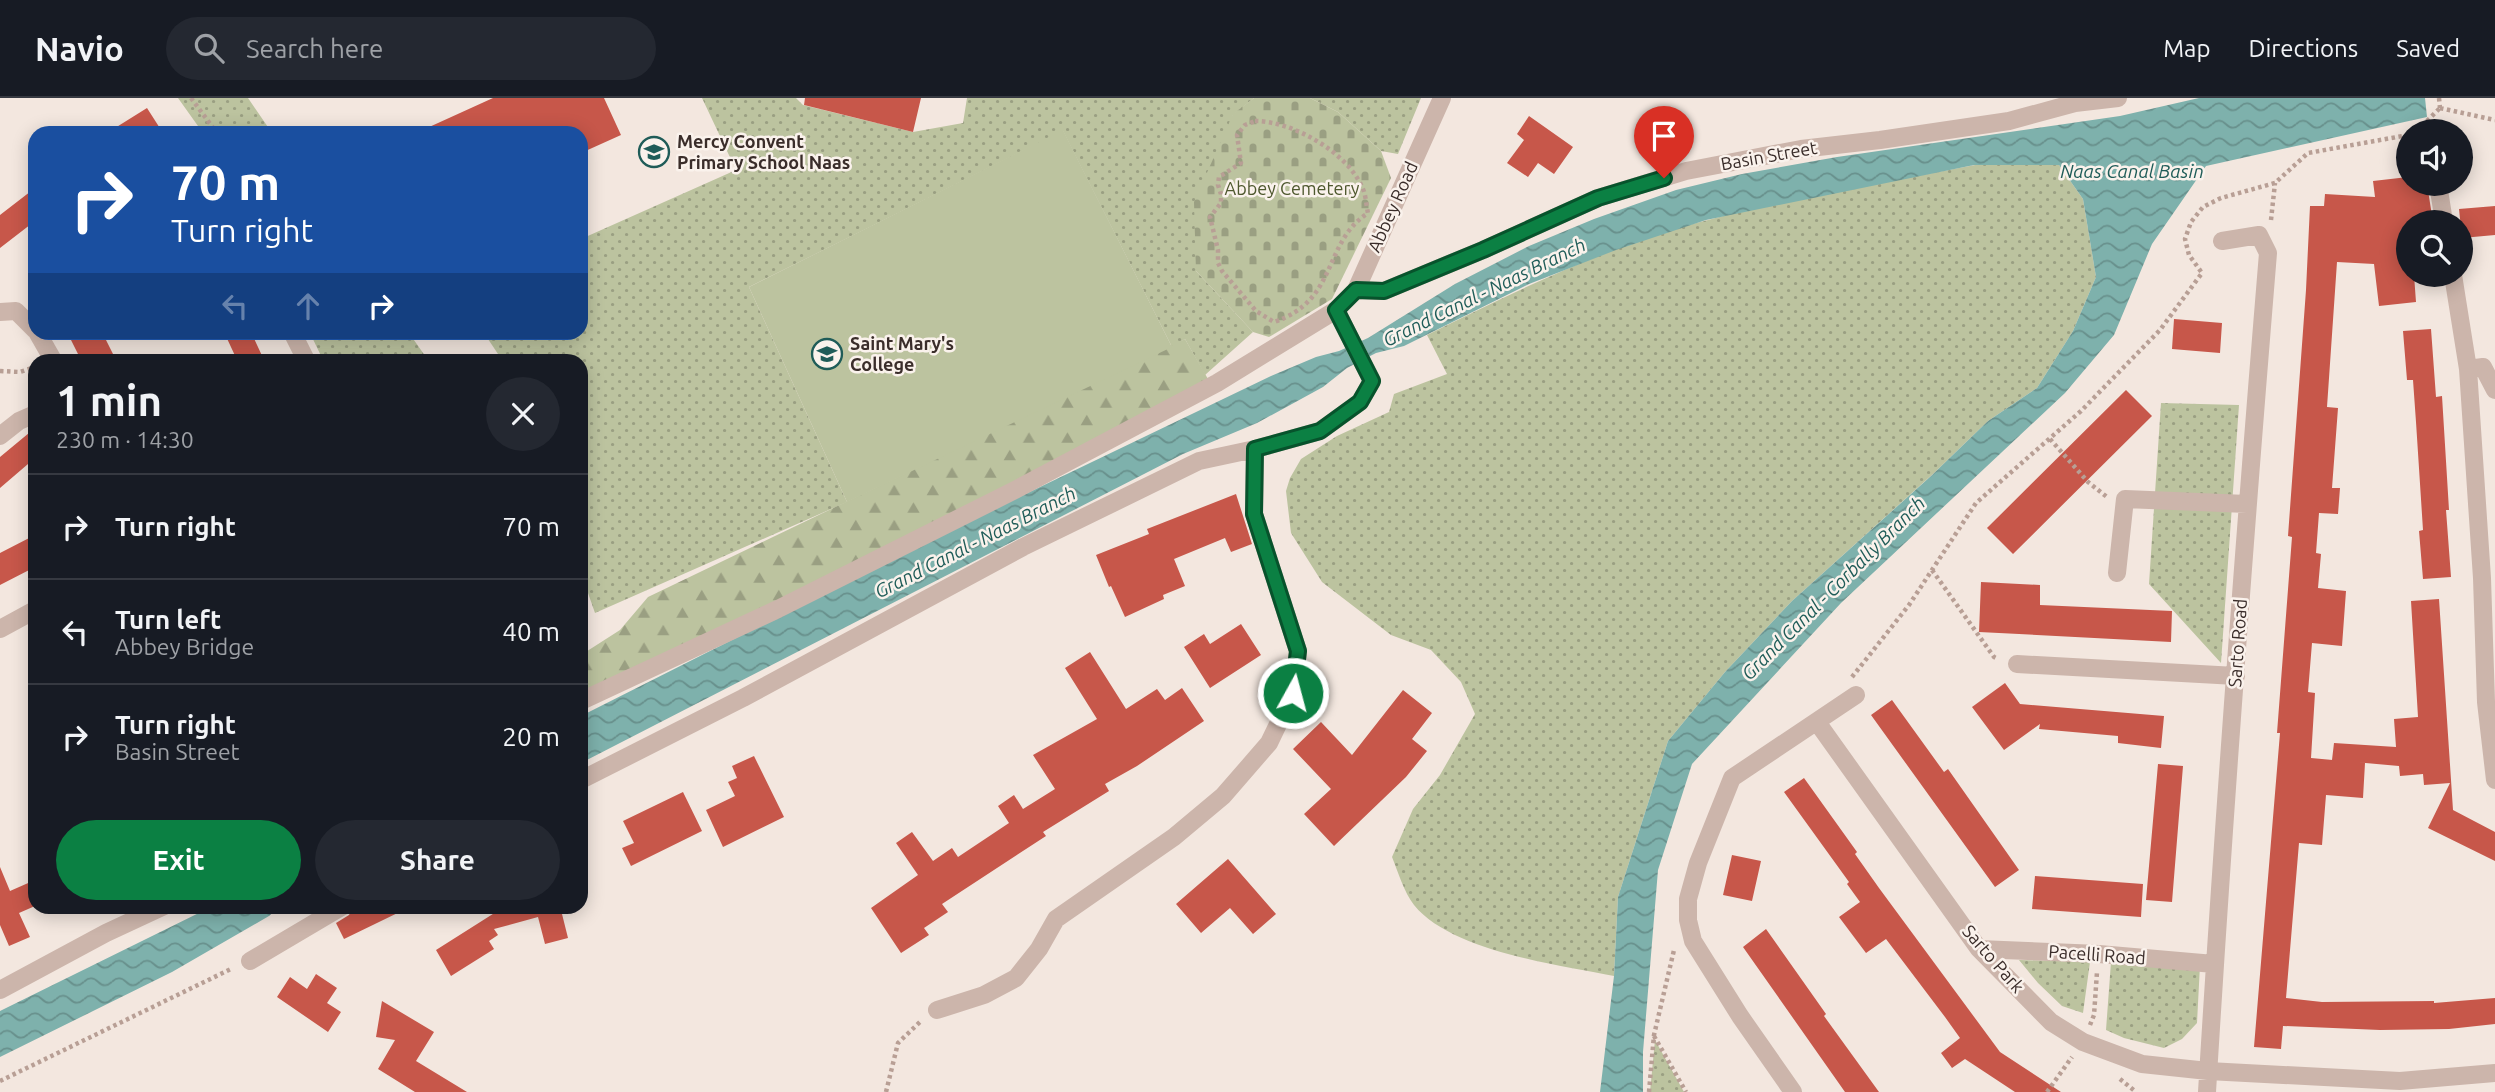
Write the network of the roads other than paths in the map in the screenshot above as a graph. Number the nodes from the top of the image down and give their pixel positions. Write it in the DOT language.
graph roads {
  1 [pos="1442,98"];
  2 [pos="2118,98"];
  3 [pos="2222,241"];
  4 [pos="2455,287"];
  5 [pos="1356,290"];
  6 [pos="1336,310"];
  7 [pos="0,312"];
  8 [pos="28,323"];
  9 [pos="2468,369"];
  10 [pos="2495,390"];
  11 [pos="28,417"];
  12 [pos="0,436"];
  13 [pos="1255,449"];
  14 [pos="2247,504"];
  15 [pos="2117,573"];
  16 [pos="28,614"];
  17 [pos="0,629"];
  18 [pos="2017,664"];
  19 [pos="2236,676"];
  20 [pos="1851,689"];
  21 [pos="588,698"];
  22 [pos="1817,722"];
  23 [pos="588,776"];
  24 [pos="2495,780"];
  25 [pos="147,914"];
  26 [pos="330,914"];
  27 [pos="1979,949"];
  28 [pos="250,961"];
  29 [pos="2214,964"];
  30 [pos="0,990"];
  31 [pos="937,1010"];
  32 [pos="2208,1071"];
  33 [pos="2495,1073"];
  34 [pos="1793,1092"];
  35 [pos="2207,1092"];
  1 -- 5 [label="street, Abbey Road"];
  2 -- 5 [label="street, Basin Street"];
  3 -- 14 [label="street, Sarto Road"];
  4 -- 9 [label="street"];
  5 -- 6 [label="street, Abbey Road"];
  6 -- 13 [label="street"];
  6 -- 21 [label="street, Abbey Road"];
  7 -- 8 [label="street"];
  9 -- 10 [label="street"];
  9 -- 24 [label="street"];
  11 -- 12 [label="street"];
  13 -- 23 [label="street"];
  13 -- 31 [label="street"];
  14 -- 15 [label="street"];
  14 -- 19 [label="street, Sarto Road"];
  16 -- 17 [label="street"];
  18 -- 19 [label="street"];
  19 -- 29 [label="street, Sarto Road"];
  20 -- 22 [label="street"];
  22 -- 27 [label="street, Sarto Park"];
  22 -- 34 [label="street"];
  25 -- 30 [label="street"];
  26 -- 28 [label="street"];
  27 -- 29 [label="street, Pacelli Road"];
  27 -- 32 [label="street, Sarto Park"];
  29 -- 32 [label="street, Sarto Road"];
  32 -- 33 [label="street"];
  32 -- 35 [label="street, Sarto Road"];
}
